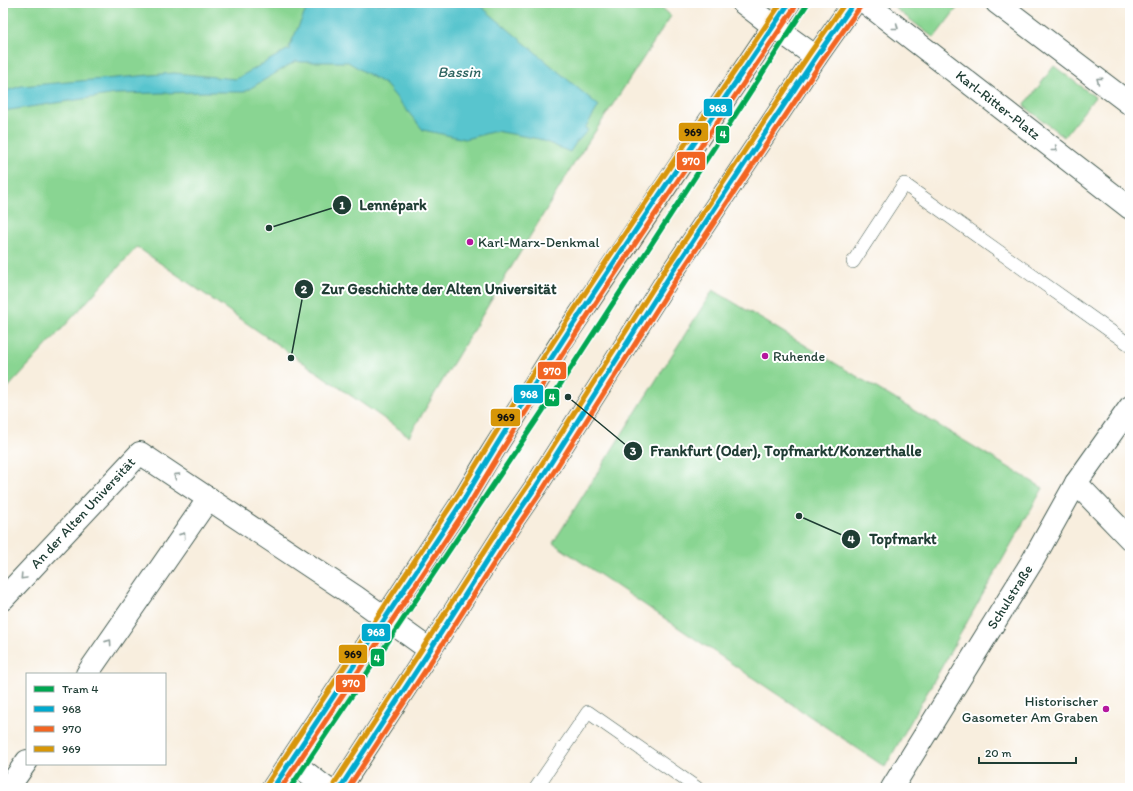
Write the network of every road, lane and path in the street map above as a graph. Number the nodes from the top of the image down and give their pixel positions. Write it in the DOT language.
graph roads {
  1 [pos="744,3"];
  2 [pos="789,3"];
  3 [pos="854,3"];
  4 [pos="866,3"];
  5 [pos="997,3"];
  6 [pos="773,26"];
  7 [pos="816,57"];
  8 [pos="1130,104"];
  9 [pos="1130,208"];
  10 [pos="853,262"];
  11 [pos="1130,345"];
  12 [pos="1130,407"];
  13 [pos="1076,482"];
  14 [pos="209,498"];
  15 [pos="1130,539"];
  16 [pos="3,599"];
  17 [pos="385,617"];
  18 [pos="430,650"];
  19 [pos="88,673"];
  20 [pos="291,761"];
  21 [pos="26,762"];
  22 [pos="8,788"];
  23 [pos="273,788"];
  24 [pos="326,788"];
  25 [pos="340,788"];
  26 [pos="536,788"];
  27 [pos="697,788"];
  28 [pos="892,788"];
  1 -- 6 [label="street"];
  2 -- 6 [label="street"];
  3 -- 7 [label="street"];
  4 -- 9 [label="street, Karl-Ritter-Platz, one-way"];
  8 -- 5 [label="street, one-way"];
  6 -- 7 [label="street"];
  6 -- 17 [label="street"];
  7 -- 18 [label="street"];
  10 -- 11 [label="lane"];
  12 -- 13 [label="street, Schulstraße"];
  13 -- 15 [label="street"];
  13 -- 28 [label="street, Schulstraße"];
  14 -- 16 [label="street, An der Alten Universität, one-way"];
  14 -- 17 [label="street, An der Alten Universität"];
  19 -- 14 [label="street, one-way"];
  17 -- 18 [label="street, An der Alten Universität"];
  17 -- 20 [label="street"];
  18 -- 25 [label="street"];
  20 -- 23 [label="street"];
  20 -- 24 [label="street"];
  21 -- 22 [label="street"];
  26 -- 27 [label="lane"];
}
